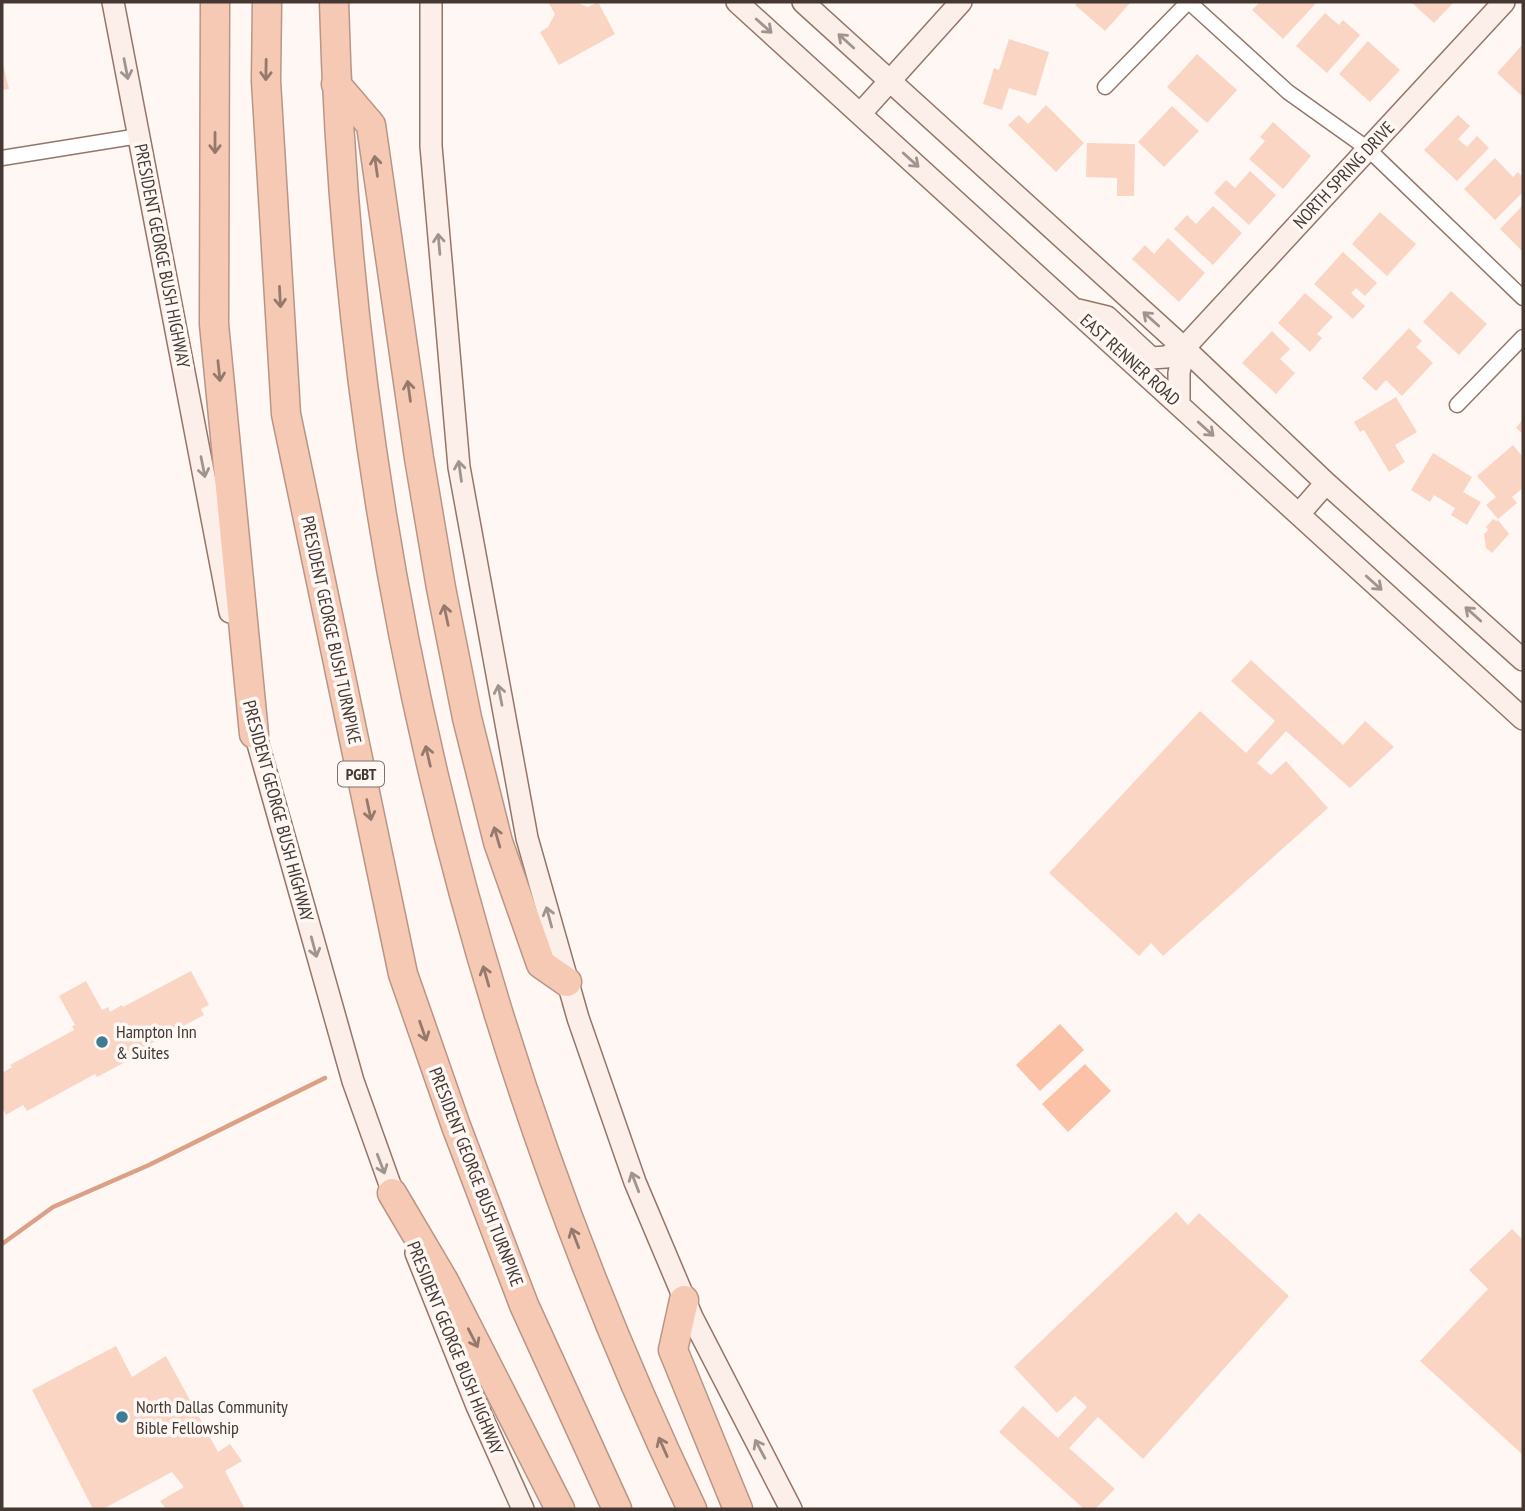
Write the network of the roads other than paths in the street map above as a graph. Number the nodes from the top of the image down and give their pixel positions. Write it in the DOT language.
graph roads {
  1 [pos="113,2"];
  2 [pos="215,2"];
  3 [pos="267,2"];
  4 [pos="334,2"];
  5 [pos="431,2"];
  6 [pos="737,2"];
  7 [pos="803,2"];
  8 [pos="961,2"];
  9 [pos="1188,2"];
  10 [pos="1504,2"];
  11 [pos="890,80"];
  12 [pos="336,84"];
  13 [pos="1105,87"];
  14 [pos="860,114"];
  15 [pos="139,136"];
  16 [pos="1368,149"];
  17 [pos="2,158"];
  18 [pos="1523,298"];
  19 [pos="1074,309"];
  20 [pos="1523,337"];
  21 [pos="1184,348"];
  22 [pos="1179,405"];
  23 [pos="1457,405"];
  24 [pos="1326,483"];
  25 [pos="1299,514"];
  26 [pos="1523,660"];
  27 [pos="1523,719"];
  28 [pos="254,734"];
  29 [pos="567,982"];
  30 [pos="392,1193"];
  31 [pos="684,1300"];
  32 [pos="523,1509"];
  33 [pos="560,1509"];
  34 [pos="617,1509"];
  35 [pos="692,1509"];
  36 [pos="738,1509"];
  37 [pos="791,1509"];
  1 -- 15 [label="main road, PRESIDENT GEORGE BUSH HIGHWAY, one-way"];
  2 -- 28 [label="highway, one-way"];
  3 -- 34 [label="highway, PRESIDENT GEORGE BUSH TURNPIKE / PGBT, one-way"];
  4 -- 12 [label="highway"];
  29 -- 5 [label="main road, one-way"];
  6 -- 14 [label="main road, EAST RENNER ROAD, one-way"];
  11 -- 7 [label="main road, one-way"];
  8 -- 11 [label="main road"];
  9 -- 13 [label="street"];
  9 -- 16 [label="street"];
  10 -- 16 [label="main road, NORTH SPRING DRIVE"];
  11 -- 14 [label="main road"];
  21 -- 11 [label="main road, one-way"];
  29 -- 12 [label="highway, one-way"];
  35 -- 12 [label="highway, one-way"];
  14 -- 19 [label="main road, EAST RENNER ROAD, one-way"];
  15 -- 17 [label="street"];
  15 -- 28 [label="main road, PRESIDENT GEORGE BUSH HIGHWAY, one-way"];
  16 -- 18 [label="street"];
  16 -- 21 [label="main road, NORTH SPRING DRIVE"];
  19 -- 21 [label="main road"];
  19 -- 22 [label="main road, EAST RENNER ROAD"];
  20 -- 23 [label="street"];
  21 -- 22 [label="main road"];
  21 -- 24 [label="main road"];
  22 -- 25 [label="main road, EAST RENNER ROAD, one-way"];
  24 -- 25 [label="main road"];
  26 -- 24 [label="main road, one-way"];
  25 -- 27 [label="main road, EAST RENNER ROAD, one-way"];
  28 -- 30 [label="main road, PRESIDENT GEORGE BUSH HIGHWAY, one-way"];
  31 -- 29 [label="main road, one-way"];
  30 -- 32 [label="main road, PRESIDENT GEORGE BUSH HIGHWAY"];
  30 -- 33 [label="highway, one-way"];
  31 -- 36 [label="highway"];
  37 -- 31 [label="main road, one-way"];
}
